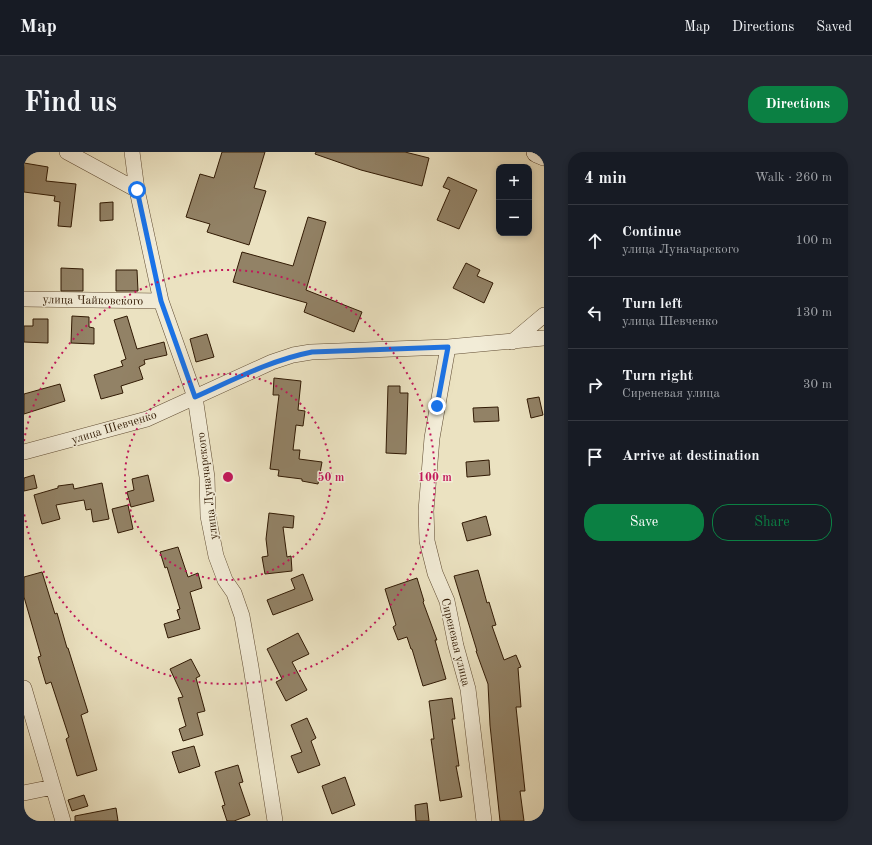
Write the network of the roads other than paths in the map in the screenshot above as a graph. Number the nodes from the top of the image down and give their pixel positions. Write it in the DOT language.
graph roads {
  1 [pos="67,152"];
  2 [pos="132,152"];
  3 [pos="537,152"];
  4 [pos="544,154"];
  5 [pos="137,190"];
  6 [pos="24,299"];
  7 [pos="161,301"];
  8 [pos="544,315"];
  9 [pos="544,338"];
  10 [pos="512,342"];
  11 [pos="448,347"];
  12 [pos="195,397"];
  13 [pos="24,452"];
  14 [pos="24,688"];
  15 [pos="53,787"];
  16 [pos="24,792"];
  17 [pos="63,821"];
  18 [pos="275,821"];
  19 [pos="484,821"];
  1 -- 5 [label="street"];
  2 -- 5 [label="street, улица Луначарского"];
  3 -- 4 [label="street"];
  5 -- 7 [label="street, улица Луначарского"];
  6 -- 7 [label="street, улица Чайковского"];
  7 -- 12 [label="street, улица Луначарского"];
  8 -- 10 [label="street"];
  9 -- 10 [label="street, улица Шевченко"];
  10 -- 11 [label="street, улица Шевченко"];
  11 -- 12 [label="street, улица Шевченко"];
  11 -- 19 [label="street, Сиреневая улица"];
  12 -- 13 [label="street, улица Шевченко"];
  12 -- 18 [label="street, улица Луначарского"];
  14 -- 15 [label="street"];
  15 -- 16 [label="street"];
  15 -- 17 [label="street"];
}
